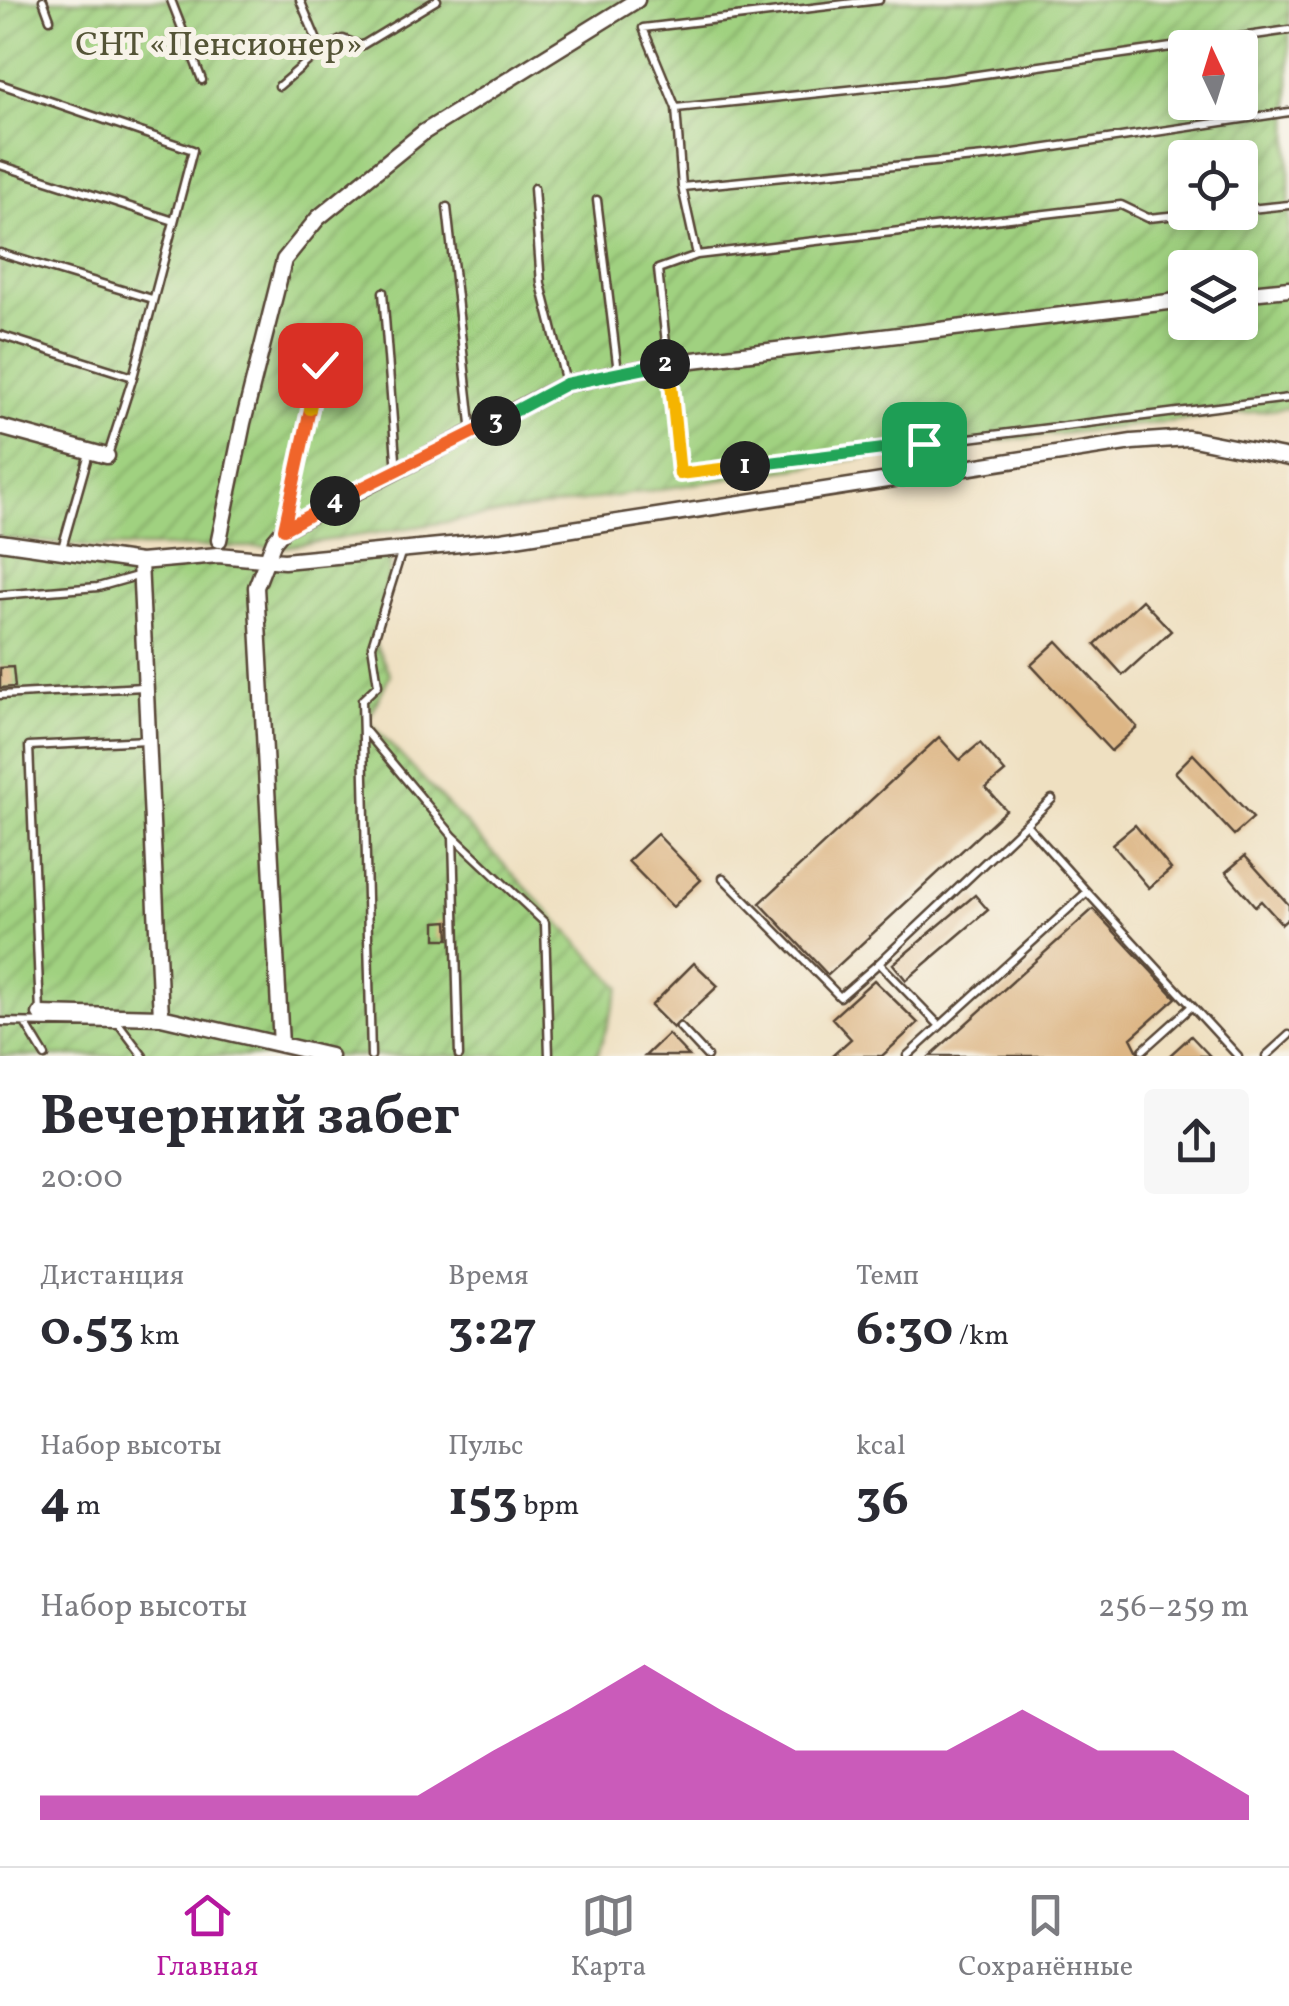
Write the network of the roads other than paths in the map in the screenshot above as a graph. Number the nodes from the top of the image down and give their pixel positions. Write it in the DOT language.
graph roads {
  1 [pos="43,0"];
  2 [pos="171,0"];
  3 [pos="300,0"];
  4 [pos="420,0"];
  5 [pos="438,0"];
  6 [pos="637,0"];
  7 [pos="879,0"];
  8 [pos="807,4"];
  9 [pos="424,9"];
  10 [pos="50,20"];
  11 [pos="1289,30"];
  12 [pos="321,50"];
  13 [pos="202,80"];
  14 [pos="0,84"];
  15 [pos="279,86"];
  16 [pos="676,108"];
  17 [pos="1289,112"];
  18 [pos="0,164"];
  19 [pos="682,187"];
  20 [pos="534,188"];
  21 [pos="597,200"];
  22 [pos="1289,205"];
  23 [pos="447,207"];
  24 [pos="1258,208"];
  25 [pos="1168,216"];
  26 [pos="174,221"];
  27 [pos="0,253"];
  28 [pos="697,255"];
  29 [pos="1289,289"];
  30 [pos="383,292"];
  31 [pos="1258,292"];
  32 [pos="152,300"];
  33 [pos="1168,302"];
  34 [pos="0,335"];
  35 [pos="669,363"];
  36 [pos="320,365"];
  37 [pos="619,375"];
  38 [pos="133,377"];
  39 [pos="566,384"];
  40 [pos="1289,398"];
  41 [pos="0,426"];
  42 [pos="472,434"];
  43 [pos="90,452"];
  44 [pos="107,456"];
  45 [pos="1289,458"];
  46 [pos="397,473"];
  47 [pos="284,529"];
  48 [pos="219,540"];
  49 [pos="0,542"];
  50 [pos="62,548"];
  51 [pos="402,550"];
  52 [pos="268,556"];
  53 [pos="138,569"];
  54 [pos="0,595"];
  55 [pos="143,687"];
  56 [pos="0,695"];
  57 [pos="362,727"];
  58 [pos="148,740"];
  59 [pos="1052,799"];
  60 [pos="1026,824"];
  61 [pos="453,836"];
  62 [pos="723,878"];
  63 [pos="1087,892"];
  64 [pos="879,963"];
  65 [pos="1192,1006"];
  66 [pos="40,1014"];
  67 [pos="162,1017"];
  68 [pos="0,1022"];
  69 [pos="25,1022"];
  70 [pos="940,1026"];
  71 [pos="680,1027"];
  72 [pos="1289,1035"];
  73 [pos="281,1045"];
  74 [pos="1143,1050"];
  75 [pos="44,1056"];
  76 [pos="143,1056"];
  77 [pos="330,1056"];
  78 [pos="371,1056"];
  79 [pos="459,1056"];
  80 [pos="548,1056"];
  81 [pos="707,1056"];
  82 [pos="908,1056"];
  83 [pos="1238,1056"];
  84 [pos="1266,1056"];
  1 -- 10 [label="lane"];
  2 -- 13 [label="lane"];
  3 -- 12 [label="lane"];
  4 -- 9 [label="lane"];
  5 -- 9 [label="lane"];
  6 -- 48 [label="street"];
  7 -- 8 [label="lane"];
  8 -- 16 [label="lane"];
  9 -- 12 [label="lane"];
  11 -- 16 [label="lane"];
  12 -- 15 [label="lane"];
  14 -- 26 [label="lane"];
  16 -- 19 [label="lane"];
  17 -- 19 [label="lane"];
  18 -- 26 [label="lane"];
  19 -- 28 [label="lane"];
  20 -- 39 [label="lane"];
  21 -- 37 [label="lane"];
  22 -- 24 [label="lane"];
  23 -- 42 [label="lane"];
  25 -- 28 [label="lane"];
  26 -- 32 [label="lane"];
  27 -- 32 [label="lane"];
  28 -- 35 [label="lane"];
  29 -- 31 [label="street"];
  30 -- 46 [label="lane"];
  32 -- 38 [label="lane"];
  33 -- 35 [label="street"];
  34 -- 38 [label="lane"];
  35 -- 37 [label="street"];
  35 -- 40 [label="lane"];
  36 -- 47 [label="lane"];
  37 -- 39 [label="street"];
  38 -- 44 [label="lane"];
  39 -- 42 [label="street"];
  41 -- 43 [label="street"];
  42 -- 46 [label="street"];
  43 -- 44 [label="street"];
  43 -- 50 [label="lane"];
  45 -- 51 [label="street"];
  46 -- 47 [label="street"];
  47 -- 52 [label="street"];
  49 -- 50 [label="street"];
  50 -- 53 [label="street"];
  51 -- 52 [label="street"];
  51 -- 57 [label="lane"];
  52 -- 53 [label="street"];
  52 -- 73 [label="street"];
  53 -- 54 [label="lane"];
  53 -- 55 [label="street"];
  55 -- 56 [label="lane"];
  55 -- 58 [label="street"];
  57 -- 61 [label="lane"];
  57 -- 78 [label="lane"];
  58 -- 66 [label="lane"];
  58 -- 67 [label="street"];
  59 -- 60 [label="lane"];
  60 -- 63 [label="lane"];
  60 -- 64 [label="lane"];
  61 -- 79 [label="lane"];
  61 -- 80 [label="lane"];
  62 -- 64 [label="lane"];
  63 -- 65 [label="lane"];
  63 -- 70 [label="lane"];
  64 -- 70 [label="lane"];
  65 -- 74 [label="lane"];
  65 -- 83 [label="lane"];
  66 -- 67 [label="street"];
  67 -- 73 [label="street"];
  68 -- 69 [label="lane"];
  69 -- 75 [label="lane"];
  69 -- 76 [label="lane"];
  70 -- 82 [label="lane"];
  71 -- 81 [label="lane"];
  72 -- 84 [label="lane"];
  73 -- 77 [label="street"];
}
